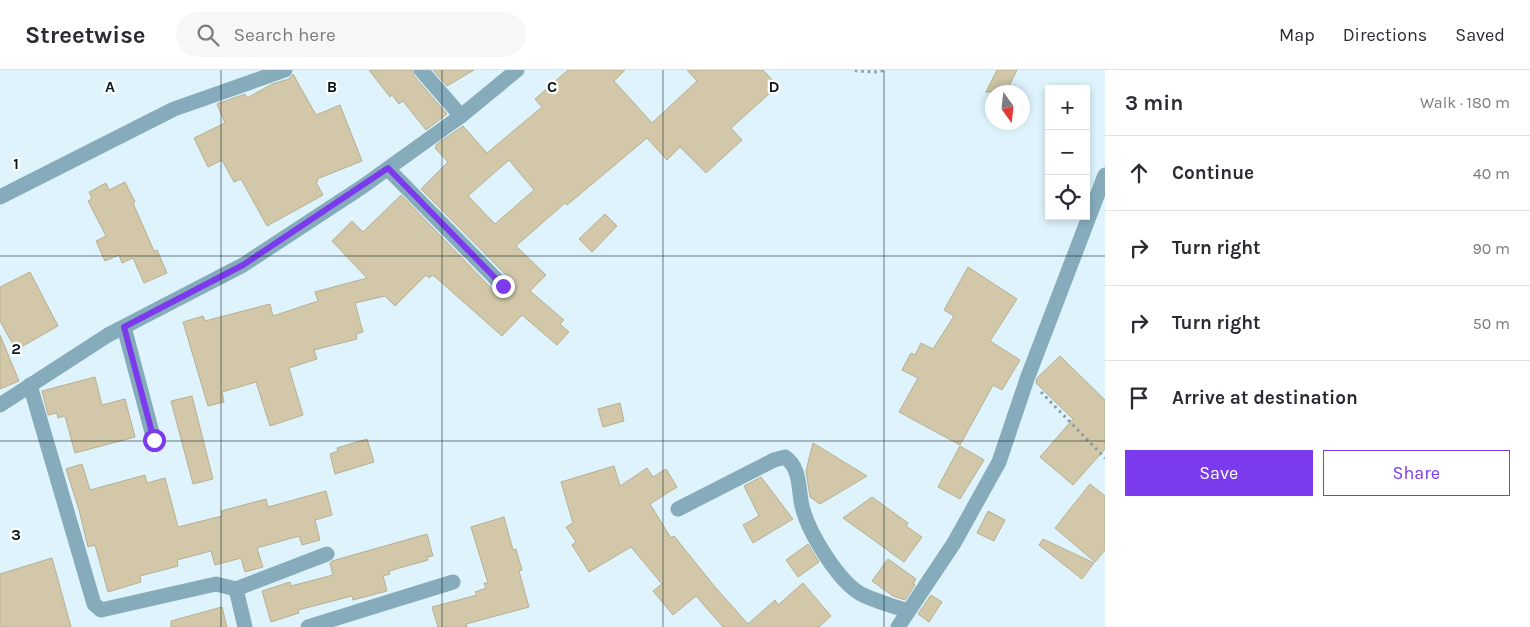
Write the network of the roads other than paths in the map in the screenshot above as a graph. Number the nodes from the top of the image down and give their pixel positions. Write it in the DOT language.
graph roads {
  1 [pos="285,70"];
  2 [pos="421,70"];
  3 [pos="517,70"];
  4 [pos="461,116"];
  5 [pos="388,168"];
  6 [pos="1105,175"];
  7 [pos="0,197"];
  8 [pos="503,286"];
  9 [pos="124,327"];
  10 [pos="30,385"];
  11 [pos="0,405"];
  12 [pos="154,440"];
  13 [pos="678,509"];
  14 [pos="327,554"];
  15 [pos="452,582"];
  16 [pos="236,590"];
  17 [pos="908,611"];
  18 [pos="246,627"];
  19 [pos="308,627"];
  20 [pos="898,627"];
  1 -- 7 [label="street"];
  2 -- 4 [label="street"];
  3 -- 4 [label="street"];
  4 -- 5 [label="street"];
  5 -- 8 [label="street"];
  5 -- 9 [label="street"];
  6 -- 17 [label="street"];
  9 -- 10 [label="street"];
  9 -- 12 [label="street"];
  10 -- 11 [label="street"];
  10 -- 16 [label="street"];
  13 -- 17 [label="street"];
  14 -- 16 [label="street"];
  15 -- 19 [label="street"];
  16 -- 18 [label="street"];
  17 -- 20 [label="street"];
}
